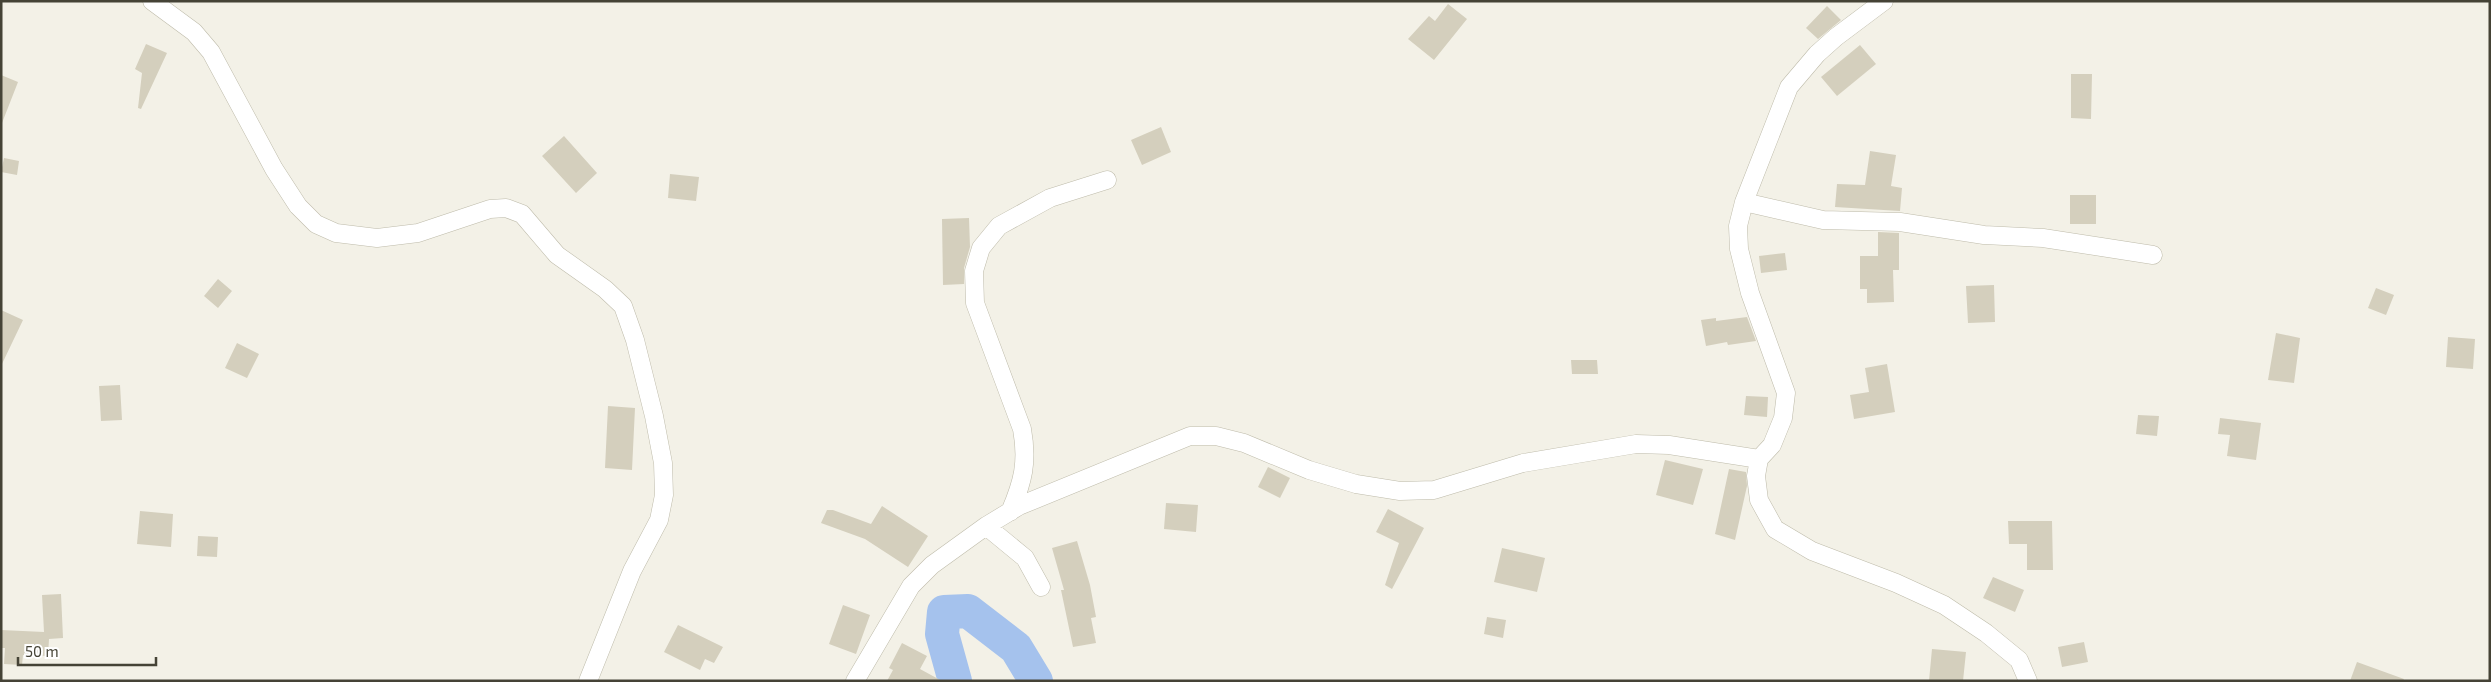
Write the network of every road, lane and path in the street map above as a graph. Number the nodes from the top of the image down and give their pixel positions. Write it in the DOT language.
graph roads {
  1 [pos="152,1"];
  2 [pos="1884,1"];
  3 [pos="1107,180"];
  4 [pos="1744,202"];
  5 [pos="2153,255"];
  6 [pos="1759,459"];
  7 [pos="1010,512"];
  8 [pos="986,526"];
  9 [pos="1041,586"];
  10 [pos="588,681"];
  11 [pos="855,681"];
  12 [pos="2028,681"];
  1 -- 10 [label="street"];
  2 -- 4 [label="street"];
  3 -- 7 [label="street"];
  4 -- 5 [label="street"];
  4 -- 6 [label="street"];
  6 -- 7 [label="street"];
  6 -- 12 [label="street"];
  7 -- 8 [label="street"];
  8 -- 9 [label="street"];
  8 -- 11 [label="street"];
}
